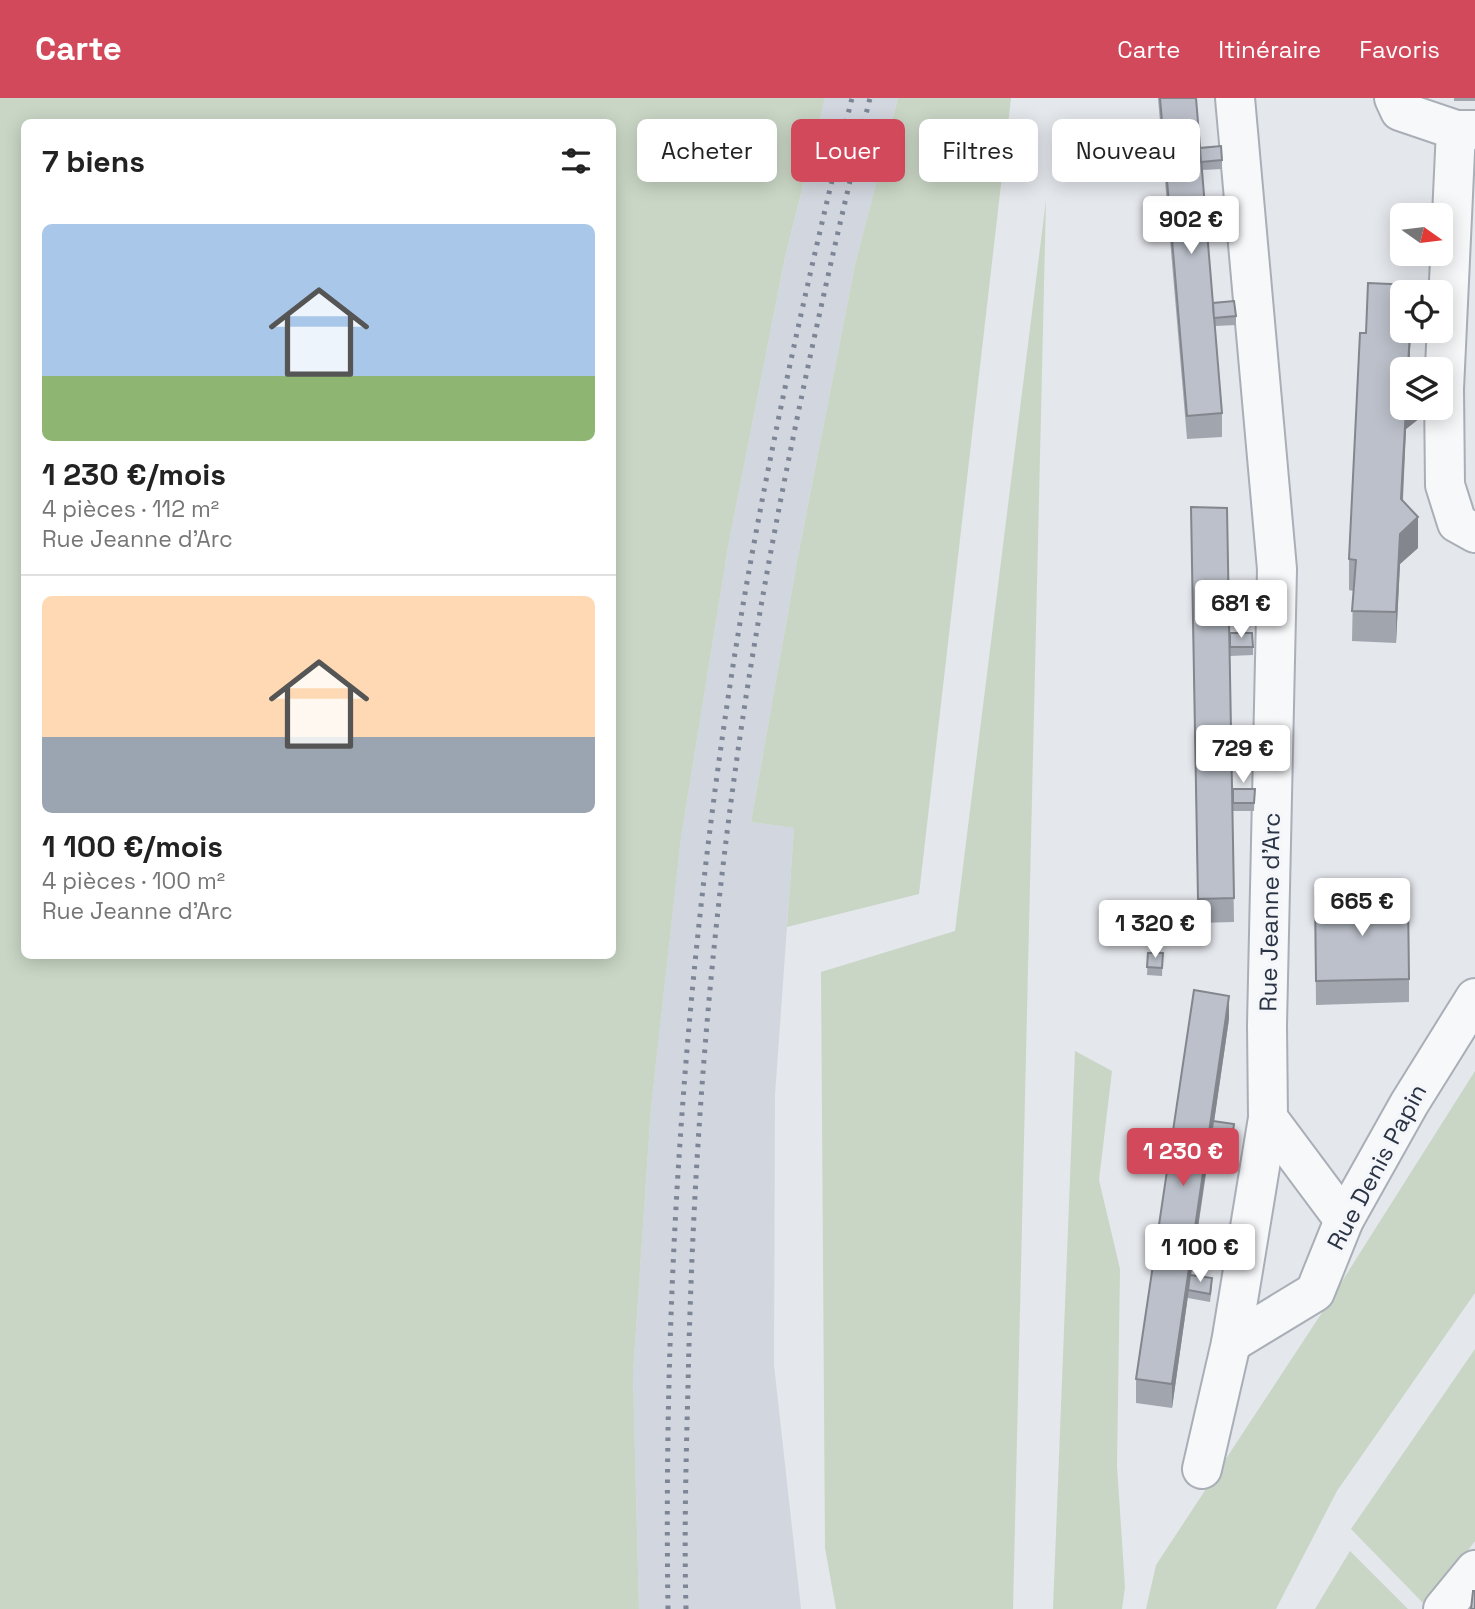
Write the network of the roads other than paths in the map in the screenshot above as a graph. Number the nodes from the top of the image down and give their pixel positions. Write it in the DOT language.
graph roads {
  1 [pos="1235,98"];
  2 [pos="1394,98"];
  3 [pos="1466,130"];
  4 [pos="1460,390"];
  5 [pos="1475,533"];
  6 [pos="1475,998"];
  7 [pos="1268,1118"];
  8 [pos="1344,1220"];
  9 [pos="1231,1343"];
  10 [pos="1202,1469"];
  11 [pos="1475,1570"];
  12 [pos="1443,1609"];
  1 -- 7 [label="street, Rue Jeanne d'Arc"];
  2 -- 3 [label="street"];
  3 -- 4 [label="street"];
  4 -- 5 [label="street"];
  6 -- 8 [label="street, Rue Denis Papin"];
  7 -- 8 [label="street"];
  7 -- 9 [label="street, Rue Jeanne d'Arc"];
  8 -- 9 [label="street, Rue Denis Papin"];
  9 -- 10 [label="street, Rue Jeanne d'Arc"];
  11 -- 12 [label="street"];
}
